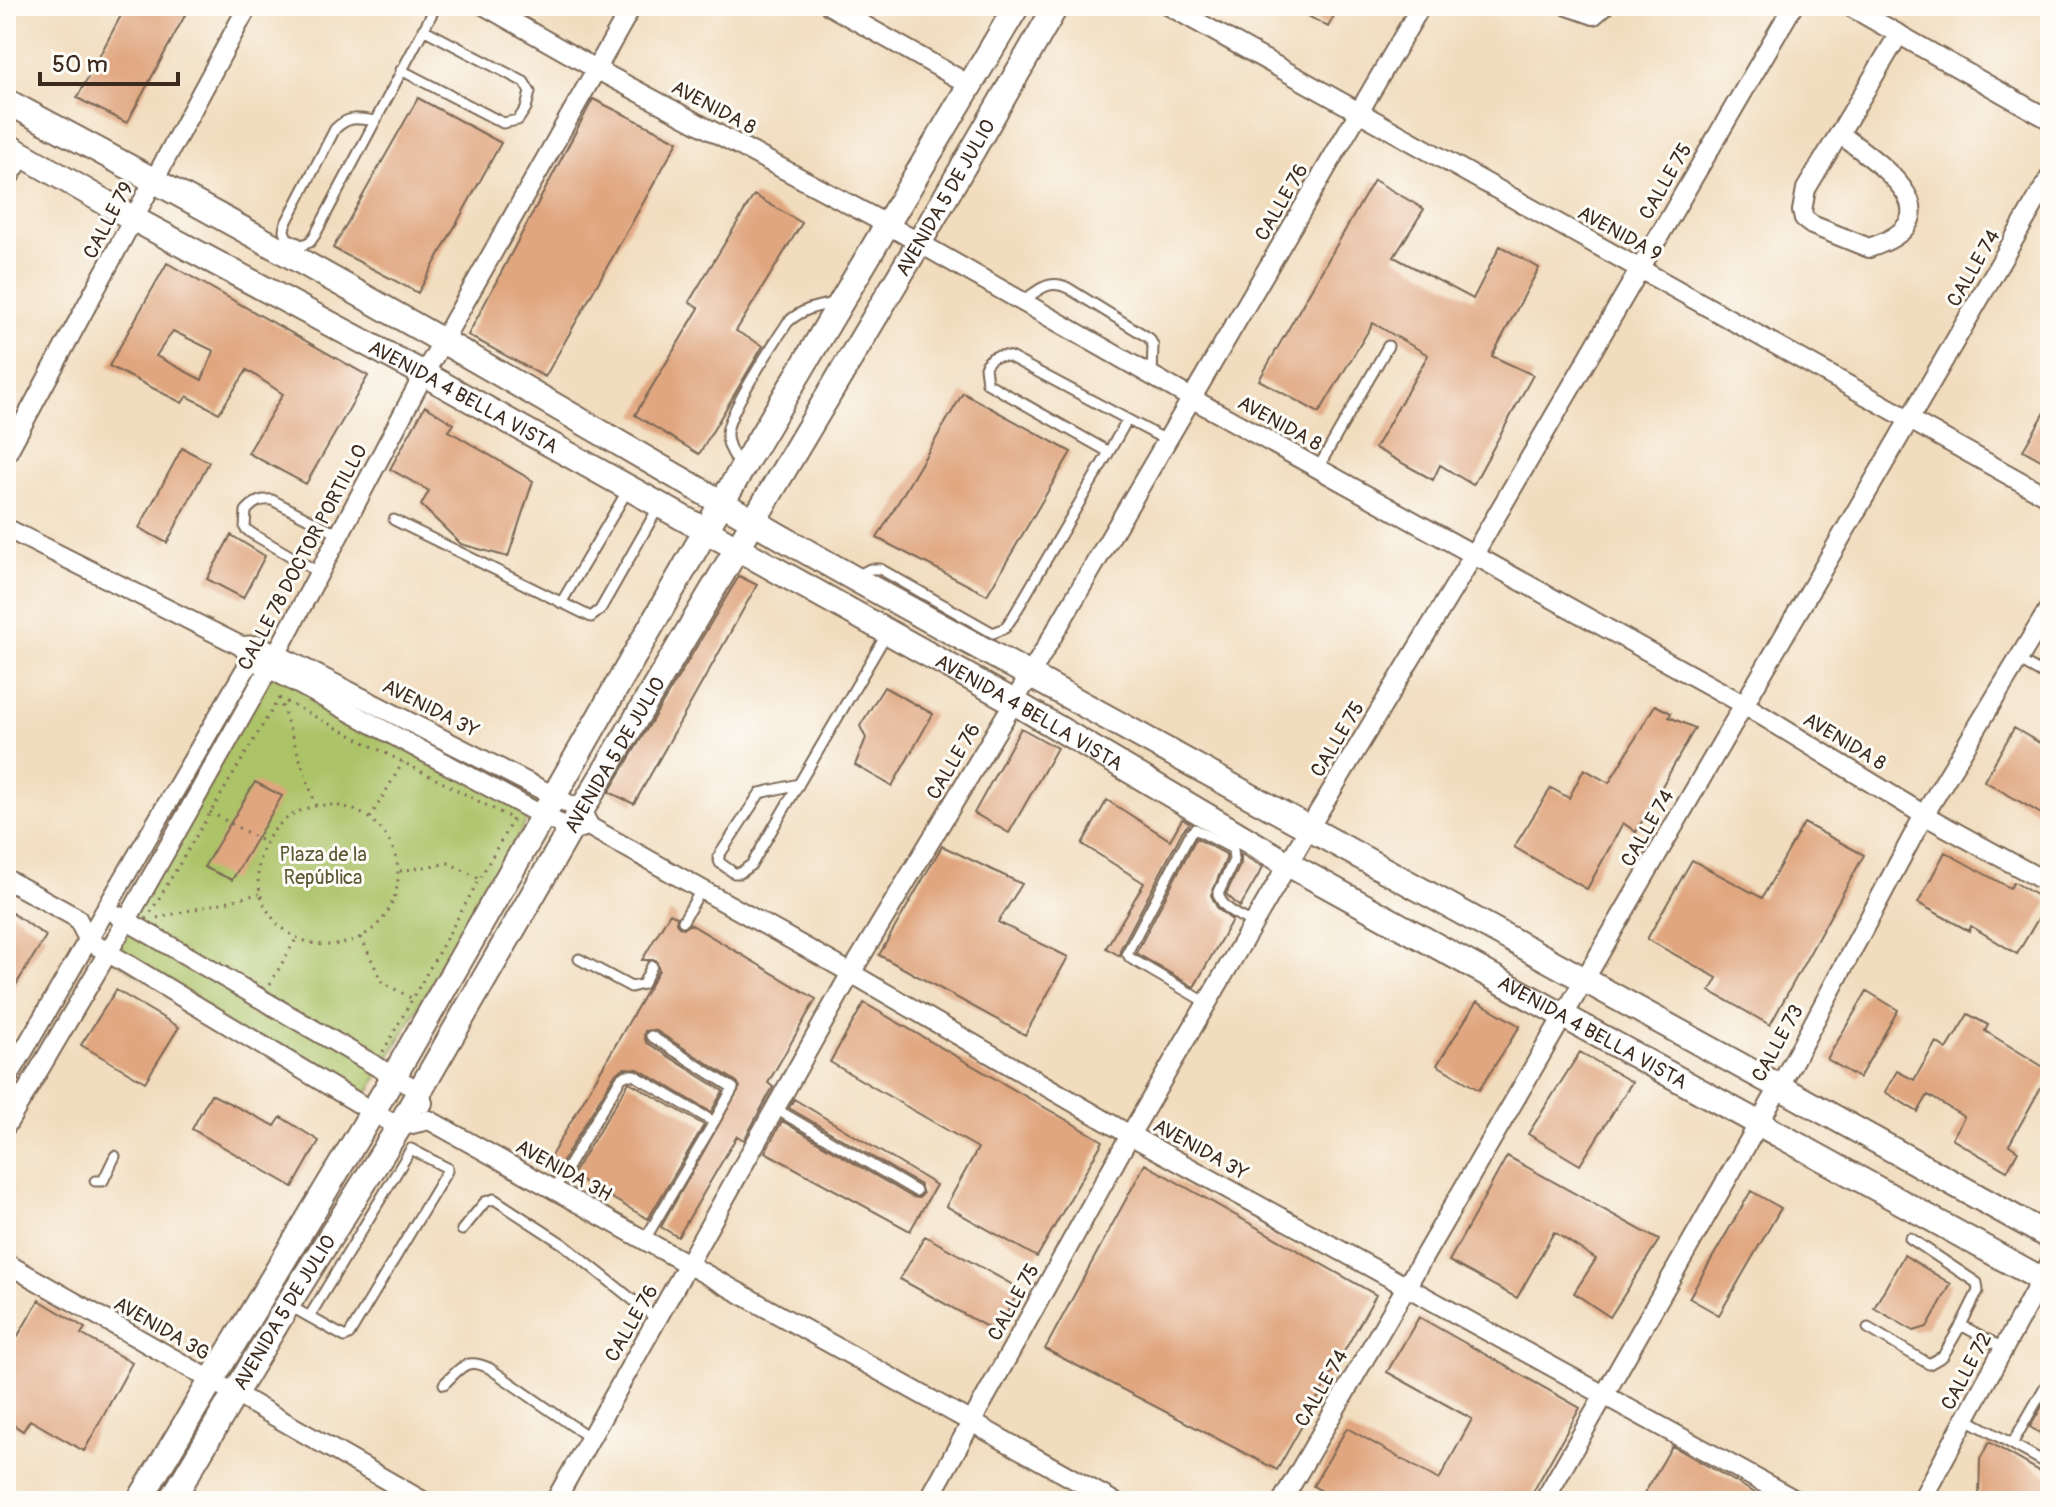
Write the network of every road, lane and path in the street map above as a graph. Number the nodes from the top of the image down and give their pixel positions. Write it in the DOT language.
graph roads {
  1 [pos="248,6"];
  2 [pos="436,6"];
  3 [pos="485,6"];
  4 [pos="632,6"];
  5 [pos="830,6"];
  6 [pos="1017,6"];
  7 [pos="1056,6"];
  8 [pos="1169,6"];
  9 [pos="1421,6"];
  10 [pos="1568,6"];
  11 [pos="1604,6"];
  12 [pos="1793,6"];
  13 [pos="1849,6"];
  14 [pos="423,29"];
  15 [pos="1899,34"];
  16 [pos="596,69"];
  17 [pos="401,70"];
  18 [pos="970,85"];
  19 [pos="6,101"];
  20 [pos="1359,111"];
  21 [pos="2050,120"];
  22 [pos="374,121"];
  23 [pos="1840,134"];
  24 [pos="6,145"];
  25 [pos="27,157"];
  26 [pos="2050,177"];
  27 [pos="154,180"];
  28 [pos="6,190"];
  29 [pos="134,219"];
  30 [pos="888,225"];
  31 [pos="919,243"];
  32 [pos="1639,269"];
  33 [pos="842,301"];
  34 [pos="1022,302"];
  35 [pos="442,341"];
  36 [pos="1388,346"];
  37 [pos="424,374"];
  38 [pos="1152,377"];
  39 [pos="1191,398"];
  40 [pos="1912,419"];
  41 [pos="1127,420"];
  42 [pos="1166,440"];
  43 [pos="1109,452"];
  44 [pos="6,455"];
  45 [pos="1318,468"];
  46 [pos="742,470"];
  47 [pos="629,488"];
  48 [pos="2050,498"];
  49 [pos="721,504"];
  50 [pos="660,505"];
  51 [pos="394,520"];
  52 [pos="753,521"];
  53 [pos="6,528"];
  54 [pos="706,531"];
  55 [pos="338,534"];
  56 [pos="737,549"];
  57 [pos="1474,554"];
  58 [pos="318,572"];
  59 [pos="853,578"];
  60 [pos="561,603"];
  61 [pos="2050,607"];
  62 [pos="887,632"];
  63 [pos="259,654"];
  64 [pos="2018,660"];
  65 [pos="1029,676"];
  66 [pos="2050,678"];
  67 [pos="279,698"];
  68 [pos="1014,702"];
  69 [pos="1743,704"];
  70 [pos="416,725"];
  71 [pos="406,742"];
  72 [pos="403,762"];
  73 [pos="799,784"];
  74 [pos="316,806"];
  75 [pos="550,807"];
  76 [pos="210,812"];
  77 [pos="1924,815"];
  78 [pos="369,818"];
  79 [pos="580,823"];
  80 [pos="1309,828"];
  81 [pos="266,843"];
  82 [pos="1288,864"];
  83 [pos="398,871"];
  84 [pos="6,879"];
  85 [pos="480,879"];
  86 [pos="2050,884"];
  87 [pos="701,890"];
  88 [pos="261,894"];
  89 [pos="108,909"];
  90 [pos="77,918"];
  91 [pos="137,920"];
  92 [pos="683,921"];
  93 [pos="1253,923"];
  94 [pos="361,937"];
  95 [pos="297,938"];
  96 [pos="89,941"];
  97 [pos="108,952"];
  98 [pos="579,959"];
  99 [pos="652,966"];
  100 [pos="851,973"];
  101 [pos="1585,979"];
  102 [pos="266,991"];
  103 [pos="413,999"];
  104 [pos="1207,1003"];
  105 [pos="1563,1015"];
  106 [pos="651,1036"];
  107 [pos="394,1076"];
  108 [pos="6,1081"];
  109 [pos="1780,1086"];
  110 [pos="419,1091"];
  111 [pos="776,1109"];
  112 [pos="373,1112"];
  113 [pos="429,1120"];
  114 [pos="714,1122"];
  115 [pos="1757,1123"];
  116 [pos="6,1126"];
  117 [pos="399,1127"];
  118 [pos="1130,1135"];
  119 [pos="115,1156"];
  120 [pos="95,1181"];
  121 [pos="554,1190"];
  122 [pos="916,1191"];
  123 [pos="462,1230"];
  124 [pos="2050,1237"];
  125 [pos="1910,1238"];
  126 [pos="644,1241"];
  127 [pos="6,1263"];
  128 [pos="688,1266"];
  129 [pos="2047,1275"];
  130 [pos="1406,1286"];
  131 [pos="288,1304"];
  132 [pos="309,1317"];
  133 [pos="658,1320"];
  134 [pos="1961,1325"];
  135 [pos="1868,1328"];
  136 [pos="2003,1348"];
  137 [pos="2050,1378"];
  138 [pos="211,1382"];
  139 [pos="444,1384"];
  140 [pos="235,1394"];
  141 [pos="1603,1395"];
  142 [pos="1965,1418"];
  143 [pos="972,1424"];
  144 [pos="590,1438"];
  145 [pos="2012,1444"];
  146 [pos="2050,1465"];
  147 [pos="139,1501"];
  148 [pos="171,1501"];
  149 [pos="423,1501"];
  150 [pos="555,1501"];
  151 [pos="928,1501"];
  152 [pos="1113,1501"];
  153 [pos="1282,1501"];
  154 [pos="1544,1501"];
  155 [pos="1797,1501"];
  156 [pos="1921,1501"];
  1 -- 27 [label="street, CALLE 79"];
  2 -- 14 [label="lane"];
  3 -- 16 [label="street, AVENIDA 8"];
  4 -- 16 [label="street, CALLE 78 DOCTOR PORTILLO"];
  5 -- 18 [label="street"];
  6 -- 18 [label="street, AVENIDA 5 DE JULIO"];
  7 -- 31 [label="street, AVENIDA 5 DE JULIO"];
  8 -- 20 [label="street, AVENIDA 9"];
  9 -- 20 [label="street, CALLE 76"];
  10 -- 11 [label="street"];
  12 -- 32 [label="street, CALLE 75"];
  13 -- 15 [label="street"];
  14 -- 17 [label="lane"];
  14 -- 17 [label="lane"];
  15 -- 21 [label="street"];
  15 -- 23 [label="street"];
  16 -- 30 [label="street, AVENIDA 8"];
  16 -- 35 [label="street, CALLE 78 DOCTOR PORTILLO"];
  17 -- 22 [label="lane"];
  18 -- 30 [label="street, AVENIDA 5 DE JULIO"];
  19 -- 27 [label="street, AVENIDA 4 BELLA VISTA"];
  20 -- 32 [label="street, AVENIDA 9"];
  20 -- 39 [label="street, CALLE 76"];
  22 -- 22 [label="lane"];
  23 -- 23 [label="street"];
  24 -- 25 [label="street, AVENIDA 4 BELLA VISTA"];
  25 -- 28 [label="lane"];
  25 -- 29 [label="street, AVENIDA 4 BELLA VISTA"];
  26 -- 40 [label="street, CALLE 74"];
  27 -- 29 [label="street, CALLE 79"];
  27 -- 35 [label="street, AVENIDA 4 BELLA VISTA"];
  29 -- 37 [label="street, AVENIDA 4 BELLA VISTA"];
  29 -- 44 [label="street, CALLE 79"];
  30 -- 31 [label="street, AVENIDA 8"];
  30 -- 33 [label="street, AVENIDA 5 DE JULIO"];
  31 -- 34 [label="street, AVENIDA 8"];
  31 -- 52 [label="street, AVENIDA 5 DE JULIO"];
  32 -- 40 [label="street, AVENIDA 9"];
  32 -- 57 [label="street, CALLE 75"];
  33 -- 46 [label="street, AVENIDA 5 DE JULIO"];
  33 -- 46 [label="lane"];
  34 -- 38 [label="street, AVENIDA 8"];
  34 -- 38 [label="lane"];
  35 -- 37 [label="street, CALLE 78 DOCTOR PORTILLO"];
  35 -- 49 [label="street, AVENIDA 4 BELLA VISTA"];
  36 -- 45 [label="lane"];
  37 -- 47 [label="street, AVENIDA 4 BELLA VISTA"];
  37 -- 55 [label="street, CALLE 78 DOCTOR PORTILLO"];
  38 -- 39 [label="street, AVENIDA 8"];
  39 -- 42 [label="street, CALLE 76"];
  39 -- 45 [label="street, AVENIDA 8"];
  40 -- 48 [label="street, AVENIDA 9"];
  40 -- 69 [label="street, CALLE 74"];
  41 -- 42 [label="lane"];
  41 -- 43 [label="lane"];
  41 -- 43 [label="lane"];
  42 -- 65 [label="street, CALLE 76"];
  43 -- 59 [label="lane"];
  45 -- 57 [label="street, AVENIDA 8"];
  46 -- 49 [label="street, AVENIDA 5 DE JULIO"];
  47 -- 50 [label="street, AVENIDA 4 BELLA VISTA"];
  47 -- 60 [label="lane"];
  49 -- 52 [label="street, AVENIDA 4 BELLA VISTA"];
  49 -- 54 [label="street, AVENIDA 5 DE JULIO"];
  50 -- 54 [label="street, AVENIDA 4 BELLA VISTA"];
  50 -- 60 [label="lane"];
  51 -- 60 [label="lane"];
  52 -- 56 [label="street, AVENIDA 5 DE JULIO"];
  52 -- 59 [label="street, AVENIDA 4 BELLA VISTA"];
  53 -- 63 [label="street, AVENIDA 3Y"];
  54 -- 56 [label="street, AVENIDA 4 BELLA VISTA"];
  54 -- 75 [label="street, AVENIDA 5 DE JULIO"];
  55 -- 58 [label="street, CALLE 78 DOCTOR PORTILLO"];
  55 -- 58 [label="lane"];
  56 -- 62 [label="street, AVENIDA 4 BELLA VISTA"];
  56 -- 79 [label="street, AVENIDA 5 DE JULIO"];
  57 -- 69 [label="street, AVENIDA 8"];
  57 -- 80 [label="street, CALLE 75"];
  58 -- 63 [label="street, CALLE 78 DOCTOR PORTILLO"];
  59 -- 65 [label="street, AVENIDA 4 BELLA VISTA"];
  61 -- 64 [label="street, CALLE 73"];
  62 -- 68 [label="street, AVENIDA 4 BELLA VISTA"];
  62 -- 73 [label="lane"];
  63 -- 70 [label="street, AVENIDA 3Y"];
  63 -- 71 [label="street, AVENIDA 3Y"];
  63 -- 89 [label="street, CALLE 78 DOCTOR PORTILLO"];
  63 -- 91 [label="street, CALLE 78 DOCTOR PORTILLO"];
  64 -- 66 [label="lane"];
  64 -- 77 [label="street, CALLE 73"];
  65 -- 68 [label="street, CALLE 76"];
  65 -- 80 [label="street, AVENIDA 4 BELLA VISTA"];
  67 -- 72 [label="path"];
  67 -- 74 [label="path"];
  67 -- 76 [label="path"];
  68 -- 82 [label="street, AVENIDA 4 BELLA VISTA"];
  68 -- 100 [label="street, CALLE 76"];
  69 -- 77 [label="street, AVENIDA 8"];
  69 -- 101 [label="street, CALLE 74"];
  70 -- 71 [label="street"];
  70 -- 75 [label="street, AVENIDA 3Y"];
  71 -- 75 [label="street, AVENIDA 3Y"];
  72 -- 78 [label="path"];
  72 -- 85 [label="path"];
  73 -- 73 [label="lane"];
  74 -- 78 [label="path"];
  74 -- 81 [label="path"];
  75 -- 79 [label="street, AVENIDA 3Y"];
  75 -- 107 [label="street, AVENIDA 5 DE JULIO"];
  76 -- 81 [label="path"];
  76 -- 91 [label="path"];
  77 -- 86 [label="street, AVENIDA 8"];
  77 -- 109 [label="street, CALLE 73"];
  78 -- 83 [label="path"];
  79 -- 87 [label="street, AVENIDA 3Y"];
  79 -- 110 [label="street, AVENIDA 5 DE JULIO"];
  80 -- 82 [label="street, CALLE 75"];
  80 -- 101 [label="street, AVENIDA 4 BELLA VISTA"];
  81 -- 88 [label="path"];
  82 -- 93 [label="street, CALLE 75"];
  82 -- 105 [label="street, AVENIDA 4 BELLA VISTA"];
  83 -- 85 [label="path"];
  83 -- 94 [label="path"];
  84 -- 90 [label="street"];
  85 -- 103 [label="path"];
  87 -- 92 [label="lane"];
  87 -- 100 [label="street, AVENIDA 3Y"];
  88 -- 91 [label="path"];
  88 -- 95 [label="path"];
  89 -- 90 [label="street"];
  89 -- 91 [label="street"];
  89 -- 96 [label="street, CALLE 78 DOCTOR PORTILLO"];
  90 -- 96 [label="street"];
  91 -- 97 [label="street, CALLE 78 DOCTOR PORTILLO"];
  91 -- 102 [label="path"];
  91 -- 107 [label="street"];
  93 -- 104 [label="street, CALLE 75"];
  93 -- 104 [label="lane"];
  94 -- 95 [label="path"];
  94 -- 103 [label="path"];
  95 -- 102 [label="path"];
  96 -- 97 [label="street"];
  96 -- 108 [label="street, CALLE 78 DOCTOR PORTILLO"];
  97 -- 112 [label="street"];
  97 -- 116 [label="street, CALLE 78 DOCTOR PORTILLO"];
  98 -- 99 [label="lane"];
  100 -- 111 [label="street, CALLE 76"];
  100 -- 118 [label="street, AVENIDA 3Y"];
  101 -- 105 [label="street, CALLE 74"];
  101 -- 109 [label="street, AVENIDA 4 BELLA VISTA"];
  102 -- 103 [label="path"];
  104 -- 118 [label="street, CALLE 75"];
  105 -- 115 [label="street, AVENIDA 4 BELLA VISTA"];
  105 -- 130 [label="street, CALLE 74"];
  106 -- 114 [label="lane"];
  107 -- 110 [label="street"];
  107 -- 112 [label="street, AVENIDA 5 DE JULIO"];
  109 -- 115 [label="street, CALLE 73"];
  109 -- 124 [label="street, AVENIDA 4 BELLA VISTA"];
  110 -- 113 [label="street"];
  110 -- 117 [label="street, AVENIDA 5 DE JULIO"];
  111 -- 122 [label="lane"];
  111 -- 128 [label="street, CALLE 76"];
  112 -- 117 [label="street"];
  112 -- 138 [label="street, AVENIDA 5 DE JULIO"];
  113 -- 117 [label="street"];
  113 -- 121 [label="street, AVENIDA 3H"];
  114 -- 121 [label="lane"];
  114 -- 126 [label="lane"];
  115 -- 129 [label="street, AVENIDA 4 BELLA VISTA"];
  115 -- 141 [label="street, CALLE 73"];
  117 -- 131 [label="street, AVENIDA 5 DE JULIO"];
  118 -- 130 [label="street, AVENIDA 3Y"];
  118 -- 143 [label="street, CALLE 75"];
  119 -- 120 [label="lane"];
  121 -- 126 [label="street, AVENIDA 3H"];
  123 -- 133 [label="lane"];
  125 -- 134 [label="lane"];
  126 -- 128 [label="street, AVENIDA 3H"];
  127 -- 138 [label="street, AVENIDA 3G"];
  128 -- 133 [label="street, CALLE 76"];
  128 -- 143 [label="street, AVENIDA 3H"];
  129 -- 136 [label="street, CALLE 72"];
  130 -- 141 [label="street, AVENIDA 3Y"];
  130 -- 153 [label="street, CALLE 74"];
  131 -- 132 [label="lane"];
  131 -- 140 [label="street, AVENIDA 5 DE JULIO"];
  132 -- 132 [label="lane"];
  133 -- 144 [label="street, CALLE 76"];
  134 -- 135 [label="lane"];
  134 -- 136 [label="lane"];
  136 -- 142 [label="street, CALLE 72"];
  137 -- 145 [label="lane"];
  138 -- 140 [label="street, AVENIDA 3G"];
  138 -- 147 [label="street, AVENIDA 5 DE JULIO"];
  139 -- 144 [label="lane"];
  140 -- 148 [label="street, AVENIDA 5 DE JULIO"];
  140 -- 149 [label="street, AVENIDA 3G"];
  141 -- 154 [label="street, CALLE 73"];
  141 -- 155 [label="street, AVENIDA 3Y"];
  142 -- 145 [label="lane"];
  142 -- 156 [label="street, CALLE 72"];
  143 -- 151 [label="street, CALLE 75"];
  143 -- 152 [label="street, AVENIDA 3H"];
  144 -- 150 [label="street, CALLE 76"];
  145 -- 146 [label="lane"];
}
